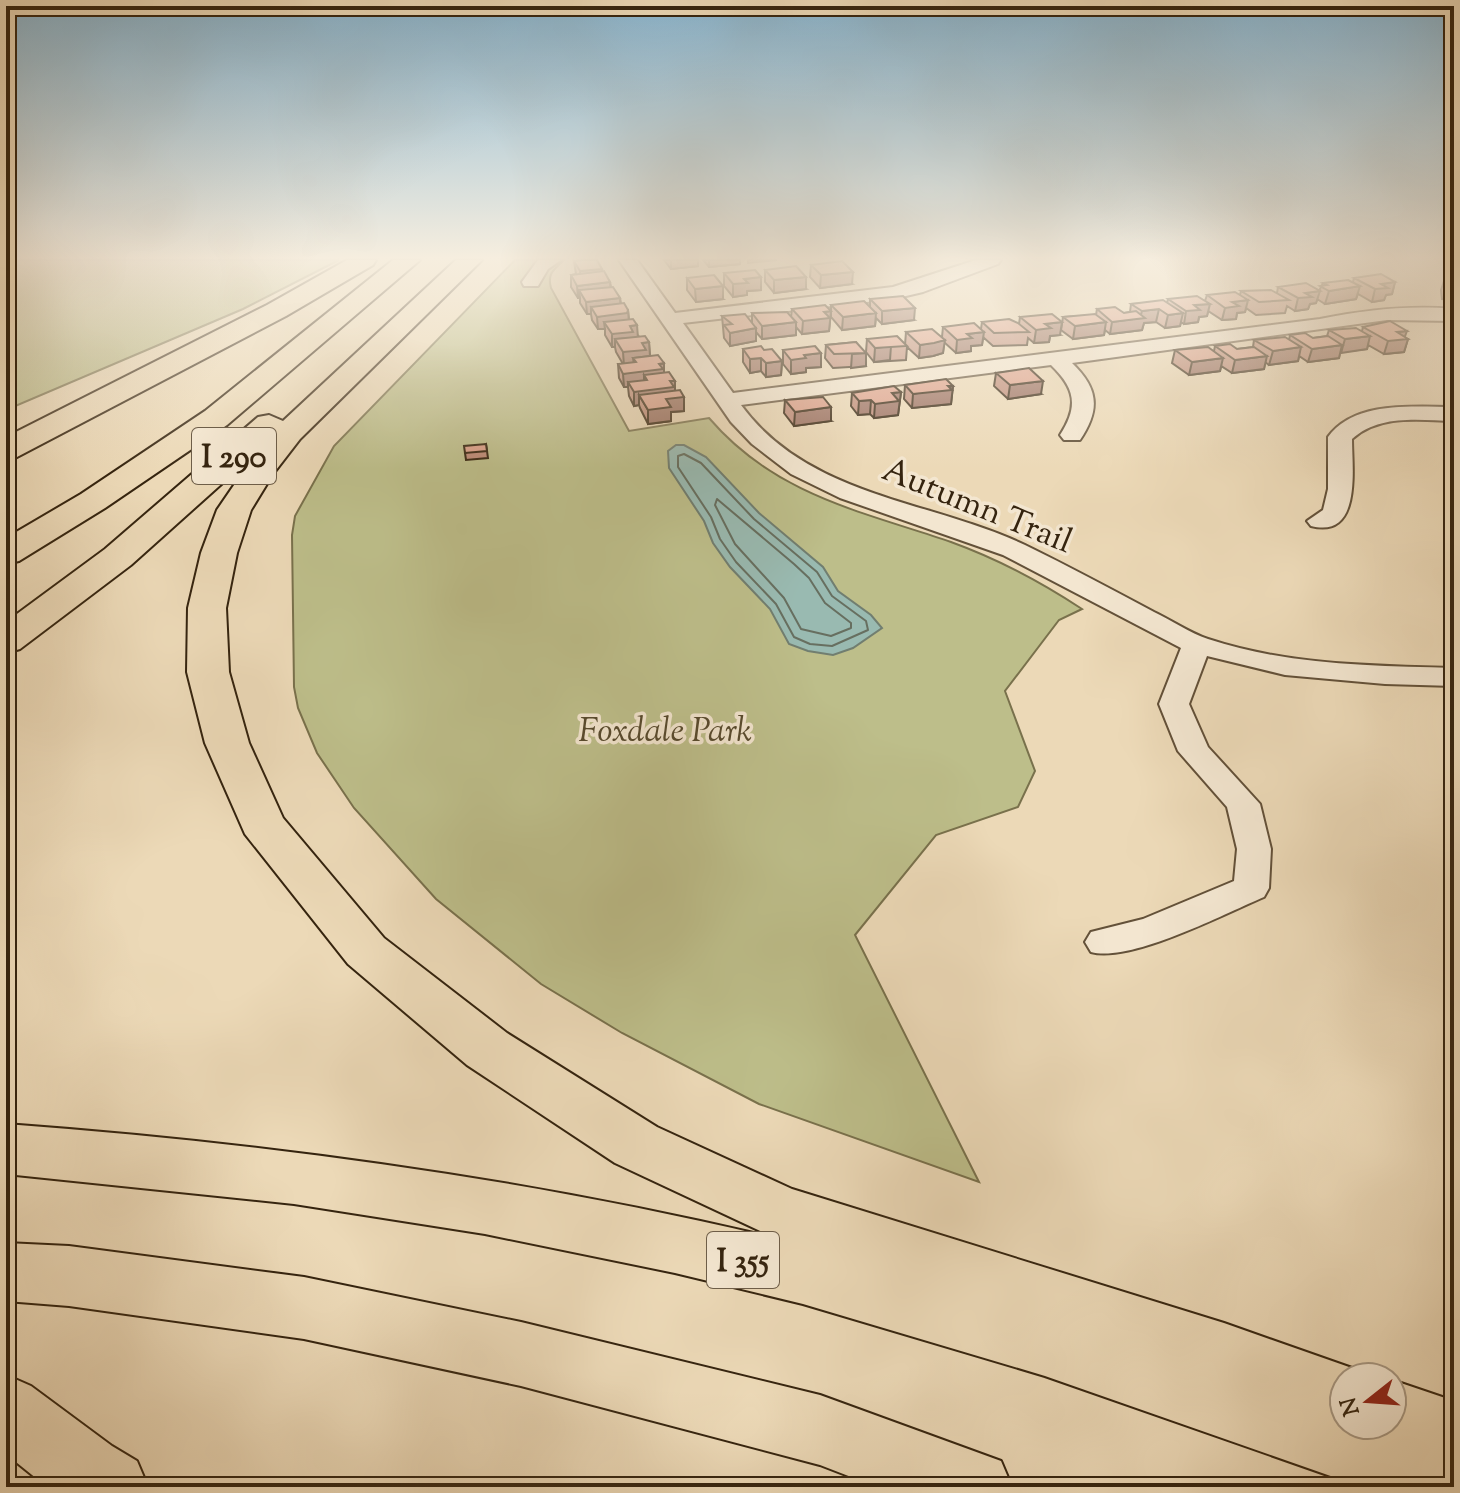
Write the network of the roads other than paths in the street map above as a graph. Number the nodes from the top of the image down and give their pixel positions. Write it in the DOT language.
graph roads {
  1 [pos="239,330"];
  2 [pos="323,330"];
  3 [pos="374,330"];
  4 [pos="397,330"];
  5 [pos="677,330"];
  6 [pos="1284,330"];
  7 [pos="1056,359"];
  8 [pos="726,400"];
  9 [pos="1454,414"];
  10 [pos="1072,435"];
  11 [pos="6,450"];
  12 [pos="1320,521"];
  13 [pos="6,553"];
  14 [pos="6,641"];
  15 [pos="1197,645"];
  16 [pos="1448,683"];
  17 [pos="1104,942"];
  18 [pos="6,1149"];
  19 [pos="6,1272"];
  20 [pos="1328,1392"];
  21 [pos="15,1418"];
  22 [pos="1408,1421"];
  23 [pos="1454,1437"];
  24 [pos="1454,1485"];
  25 [pos="111,1487"];
  26 [pos="975,1487"];
  1 -- 11 [label="highway"];
  2 -- 13 [label="highway, I 290"];
  3 -- 14 [label="highway, I 290"];
  4 -- 20 [label="highway"];
  5 -- 8 [label="street, Autumn Trail"];
  6 -- 7 [label="street"];
  7 -- 8 [label="street"];
  7 -- 10 [label="street"];
  8 -- 15 [label="street, Autumn Trail"];
  9 -- 12 [label="street"];
  15 -- 16 [label="street, Autumn Trail"];
  15 -- 17 [label="street"];
  18 -- 24 [label="highway, I 355"];
  19 -- 26 [label="highway"];
  21 -- 25 [label="highway"];
  22 -- 23 [label="highway"];
}
